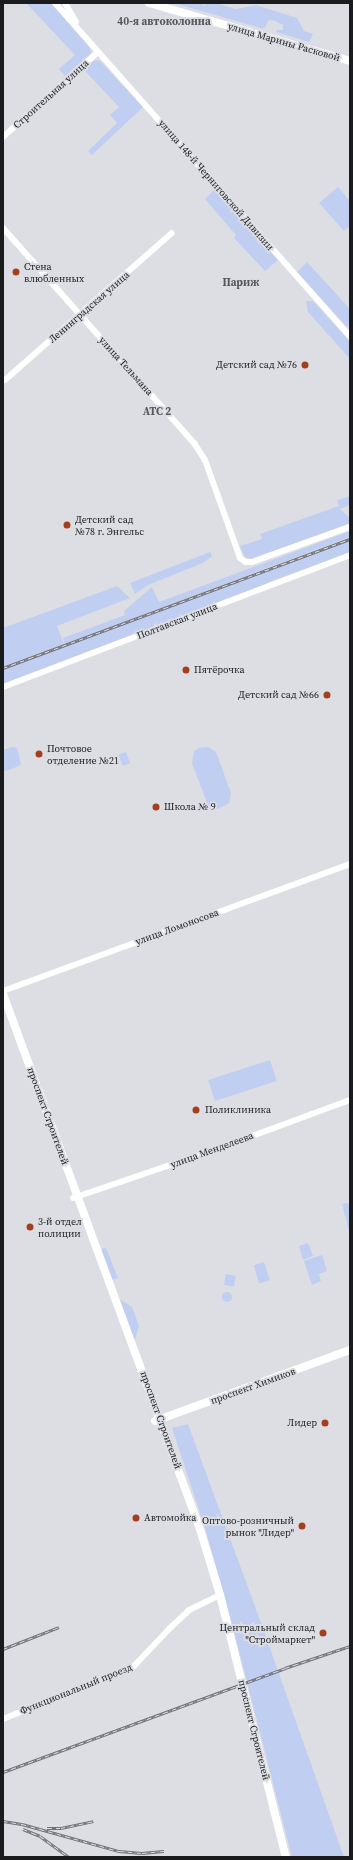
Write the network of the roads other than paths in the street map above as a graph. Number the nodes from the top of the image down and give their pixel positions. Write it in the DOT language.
graph roads {
  1 [pos="55,3"];
  2 [pos="65,3"];
  3 [pos="149,3"];
  4 [pos="82,34"];
  5 [pos="98,52"];
  6 [pos="350,61"];
  7 [pos="3,137"];
  8 [pos="3,228"];
  9 [pos="172,233"];
  10 [pos="79,314"];
  11 [pos="350,337"];
  12 [pos="5,380"];
  13 [pos="350,527"];
  14 [pos="350,555"];
  15 [pos="3,687"];
  16 [pos="350,864"];
  17 [pos="3,990"];
  18 [pos="3,994"];
  19 [pos="3,1009"];
  20 [pos="350,1100"];
  21 [pos="76,1197"];
  22 [pos="350,1350"];
  23 [pos="158,1420"];
  24 [pos="217,1596"];
  25 [pos="229,1643"];
  26 [pos="3,1719"];
  27 [pos="281,1857"];
  28 [pos="286,1857"];
  1 -- 4 [label="street, улица 148-й Черниговской Дивизии"];
  2 -- 4 [label="street, улица 148-й Черниговской Дивизии"];
  3 -- 6 [label="main road, улица Марины Расковой"];
  4 -- 5 [label="street, улица 148-й Черниговской Дивизии"];
  5 -- 7 [label="street, Строительная улица"];
  5 -- 11 [label="street, улица 148-й Черниговской Дивизии"];
  8 -- 10 [label="street, улица Тельмана"];
  9 -- 10 [label="street, Ленинградская улица"];
  10 -- 12 [label="street, Ленинградская улица"];
  10 -- 13 [label="street, улица Тельмана"];
  14 -- 15 [label="street, Полтавская улица"];
  16 -- 17 [label="street, улица Ломоносова"];
  18 -- 21 [label="main road, проспект Строителей"];
  19 -- 21 [label="main road, проспект Строителей"];
  20 -- 21 [label="street, улица Менделеева"];
  21 -- 23 [label="main road, проспект Строителей"];
  22 -- 23 [label="main road, проспект Химиков"];
  23 -- 24 [label="main road, проспект Строителей"];
  24 -- 25 [label="main road, проспект Строителей"];
  24 -- 26 [label="street, Функциональный проезд"];
  25 -- 27 [label="main road, проспект Строителей"];
  25 -- 28 [label="main road, проспект Строителей"];
}
